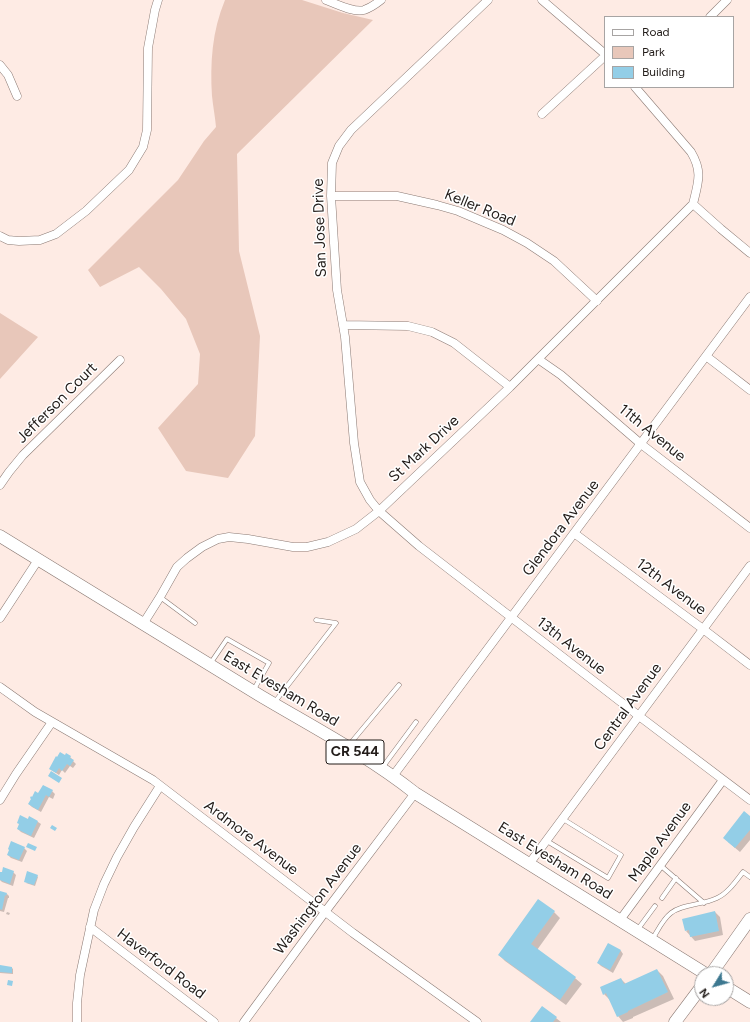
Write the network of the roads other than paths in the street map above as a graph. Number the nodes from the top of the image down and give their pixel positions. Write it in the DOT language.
graph roads {
  1 [pos="158,0"];
  2 [pos="326,0"];
  3 [pos="381,0"];
  4 [pos="488,0"];
  5 [pos="542,0"];
  6 [pos="727,0"];
  7 [pos="711,16"];
  8 [pos="604,54"];
  9 [pos="604,56"];
  10 [pos="0,65"];
  11 [pos="637,88"];
  12 [pos="17,96"];
  13 [pos="542,114"];
  14 [pos="331,196"];
  15 [pos="693,204"];
  16 [pos="0,236"];
  17 [pos="750,254"];
  18 [pos="750,298"];
  19 [pos="597,301"];
  20 [pos="343,324"];
  21 [pos="706,356"];
  22 [pos="538,359"];
  23 [pos="120,360"];
  24 [pos="510,387"];
  25 [pos="750,390"];
  26 [pos="641,444"];
  27 [pos="0,485"];
  28 [pos="379,511"];
  29 [pos="750,528"];
  30 [pos="574,533"];
  31 [pos="0,536"];
  32 [pos="38,560"];
  33 [pos="750,566"];
  34 [pos="160,597"];
  35 [pos="0,618"];
  36 [pos="512,618"];
  37 [pos="316,620"];
  38 [pos="195,622"];
  39 [pos="143,624"];
  40 [pos="703,629"];
  41 [pos="209,664"];
  42 [pos="750,665"];
  43 [pos="399,685"];
  44 [pos="0,687"];
  45 [pos="253,691"];
  46 [pos="274,704"];
  47 [pos="638,716"];
  48 [pos="52,722"];
  49 [pos="416,722"];
  50 [pos="348,747"];
  51 [pos="381,768"];
  52 [pos="393,776"];
  53 [pos="723,780"];
  54 [pos="160,786"];
  55 [pos="415,793"];
  56 [pos="0,800"];
  57 [pos="750,800"];
  58 [pos="563,818"];
  59 [pos="546,840"];
  60 [pos="529,864"];
  61 [pos="660,865"];
  62 [pos="750,877"];
  63 [pos="676,878"];
  64 [pos="662,898"];
  65 [pos="704,902"];
  66 [pos="655,906"];
  67 [pos="325,912"];
  68 [pos="750,919"];
  69 [pos="620,920"];
  70 [pos="90,928"];
  71 [pos="637,931"];
  72 [pos="652,940"];
  73 [pos="694,966"];
  74 [pos="717,966"];
  75 [pos="734,992"];
  76 [pos="694,997"];
  77 [pos="750,1002"];
  78 [pos="77,1022"];
  79 [pos="214,1022"];
  80 [pos="244,1022"];
  81 [pos="477,1022"];
  82 [pos="675,1022"];
  1 -- 16 [label="street"];
  2 -- 3 [label="street"];
  4 -- 14 [label="street, San Jose Drive"];
  5 -- 8 [label="street"];
  6 -- 7 [label="street"];
  9 -- 13 [label="street"];
  10 -- 12 [label="street"];
  11 -- 15 [label="street"];
  14 -- 19 [label="street, Keller Road"];
  14 -- 20 [label="street, San Jose Drive"];
  15 -- 17 [label="street"];
  15 -- 19 [label="street, St Mark Drive"];
  18 -- 21 [label="street, Glendora Avenue"];
  19 -- 22 [label="street, St Mark Drive"];
  20 -- 24 [label="street"];
  20 -- 28 [label="street, San Jose Drive"];
  21 -- 25 [label="street"];
  21 -- 26 [label="street, Glendora Avenue"];
  22 -- 24 [label="street, St Mark Drive"];
  22 -- 26 [label="street, 11th Avenue"];
  23 -- 27 [label="street, Jefferson Court"];
  24 -- 28 [label="street, St Mark Drive"];
  26 -- 29 [label="street, 11th Avenue"];
  26 -- 30 [label="street, Glendora Avenue"];
  28 -- 34 [label="street, St Mark Drive"];
  28 -- 36 [label="street, 13th Avenue"];
  30 -- 36 [label="street, Glendora Avenue"];
  30 -- 40 [label="street, 12th Avenue"];
  31 -- 32 [label="main road, East Evesham Road / CR 544"];
  32 -- 35 [label="street"];
  32 -- 39 [label="main road, East Evesham Road / CR 544"];
  33 -- 40 [label="street, Central Avenue"];
  34 -- 38 [label="lane"];
  34 -- 39 [label="street, St Mark Drive"];
  36 -- 47 [label="street, 13th Avenue"];
  36 -- 52 [label="street, Glendora Avenue"];
  37 -- 46 [label="lane"];
  39 -- 41 [label="main road, East Evesham Road / CR 544"];
  40 -- 42 [label="street, 12th Avenue"];
  40 -- 47 [label="street, Central Avenue"];
  41 -- 45 [label="main road, East Evesham Road / CR 544"];
  41 -- 45 [label="lane"];
  43 -- 50 [label="lane"];
  44 -- 48 [label="street, Ardmore Avenue"];
  45 -- 46 [label="main road, East Evesham Road / CR 544"];
  46 -- 50 [label="main road, East Evesham Road / CR 544"];
  47 -- 53 [label="street, 13th Avenue"];
  47 -- 58 [label="street, Central Avenue"];
  48 -- 54 [label="street, Ardmore Avenue"];
  48 -- 56 [label="street"];
  49 -- 51 [label="lane"];
  50 -- 51 [label="main road, East Evesham Road / CR 544"];
  51 -- 52 [label="main road, East Evesham Road / CR 544"];
  52 -- 55 [label="main road, East Evesham Road / CR 544"];
  53 -- 57 [label="street, 13th Avenue"];
  53 -- 61 [label="street, Maple Avenue"];
  54 -- 67 [label="street, Ardmore Avenue"];
  54 -- 70 [label="street"];
  55 -- 60 [label="main road, East Evesham Road / CR 544"];
  55 -- 67 [label="street, Washington Avenue"];
  58 -- 59 [label="street, Central Avenue"];
  58 -- 59 [label="lane"];
  59 -- 60 [label="street, Central Avenue"];
  60 -- 69 [label="main road, East Evesham Road / CR 544"];
  61 -- 63 [label="lane"];
  61 -- 69 [label="street, Maple Avenue"];
  62 -- 65 [label="lane"];
  63 -- 64 [label="lane"];
  63 -- 65 [label="lane"];
  65 -- 72 [label="lane"];
  66 -- 71 [label="lane"];
  67 -- 80 [label="street, Washington Avenue"];
  67 -- 81 [label="street, Ardmore Avenue"];
  68 -- 74 [label="main road"];
  69 -- 71 [label="main road, East Evesham Road / CR 544"];
  70 -- 78 [label="street"];
  70 -- 79 [label="street, Haverford Road"];
  71 -- 72 [label="main road, East Evesham Road / CR 544"];
  72 -- 73 [label="main road, East Evesham Road / CR 544"];
  75 -- 77 [label="main road"];
  76 -- 82 [label="main road"];
}
